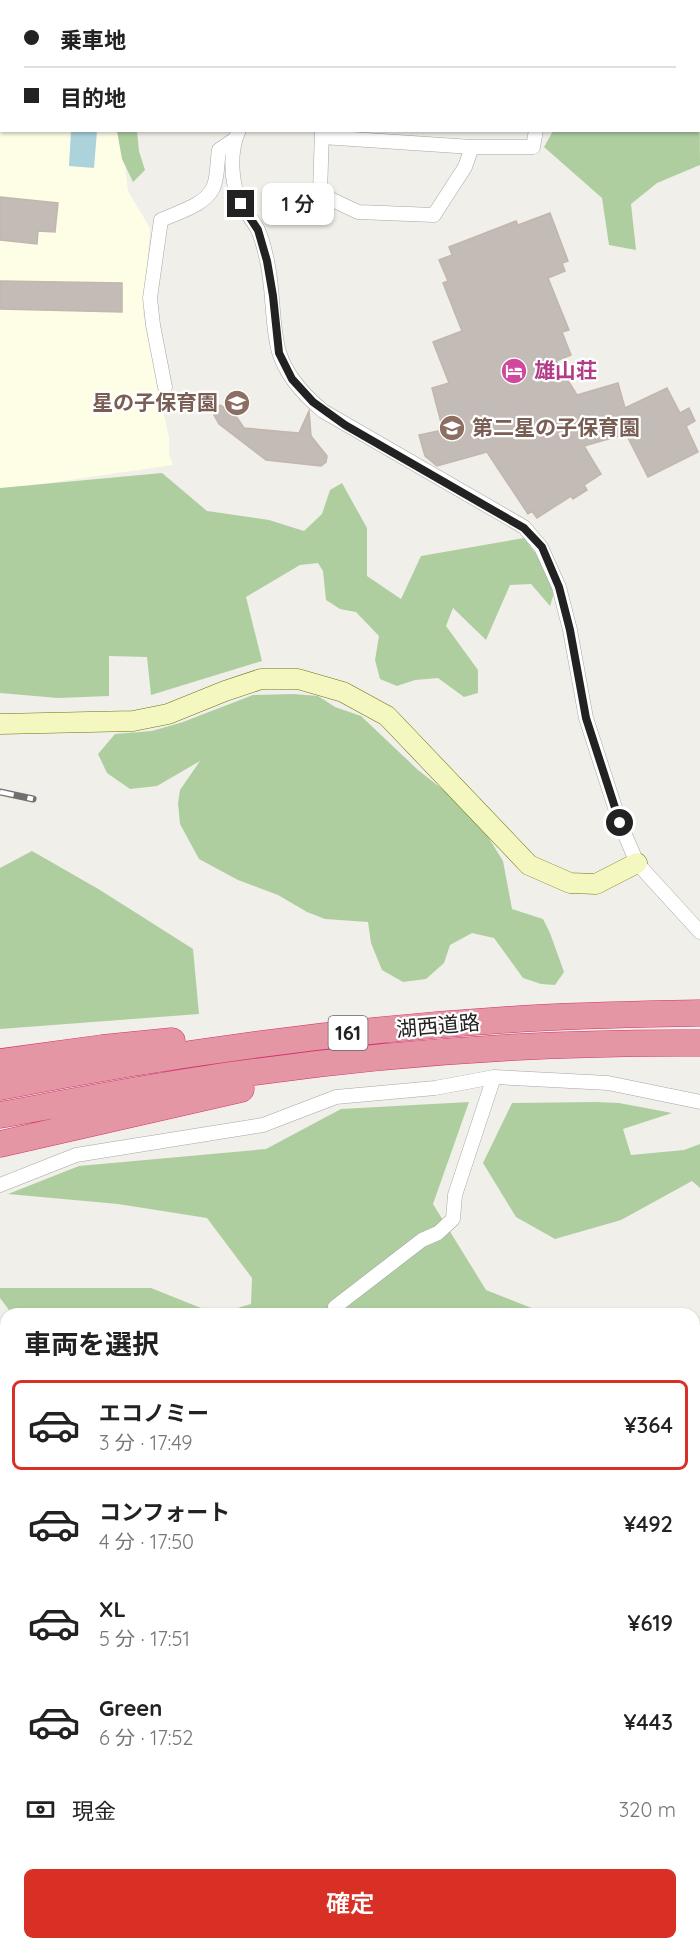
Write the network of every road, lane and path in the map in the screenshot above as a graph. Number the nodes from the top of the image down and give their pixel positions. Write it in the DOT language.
graph roads {
  1 [pos="536,132"];
  2 [pos="322,134"];
  3 [pos="237,135"];
  4 [pos="472,147"];
  5 [pos="165,387"];
  6 [pos="0,724"];
  7 [pos="637,863"];
  8 [pos="700,932"];
  9 [pos="700,1013"];
  10 [pos="355,1033"];
  11 [pos="700,1043"];
  12 [pos="415,1055"];
  13 [pos="0,1062"];
  14 [pos="494,1077"];
  15 [pos="0,1088"];
  16 [pos="700,1102"];
  17 [pos="0,1115"];
  18 [pos="0,1144"];
  19 [pos="0,1185"];
  20 [pos="334,1307"];
  1 -- 4 [label="street"];
  2 -- 4 [label="street"];
  2 -- 4 [label="street"];
  3 -- 5 [label="street"];
  3 -- 7 [label="street"];
  6 -- 7 [label="street"];
  7 -- 8 [label="street"];
  9 -- 10 [label="highway, 湖西道路 / 161"];
  10 -- 13 [label="highway"];
  10 -- 15 [label="highway, 湖西道路 / 161"];
  11 -- 12 [label="highway, 湖西道路 / 161"];
  12 -- 17 [label="highway, 湖西道路 / 161"];
  12 -- 18 [label="highway"];
  14 -- 16 [label="street"];
  14 -- 19 [label="street"];
  14 -- 20 [label="street"];
}
